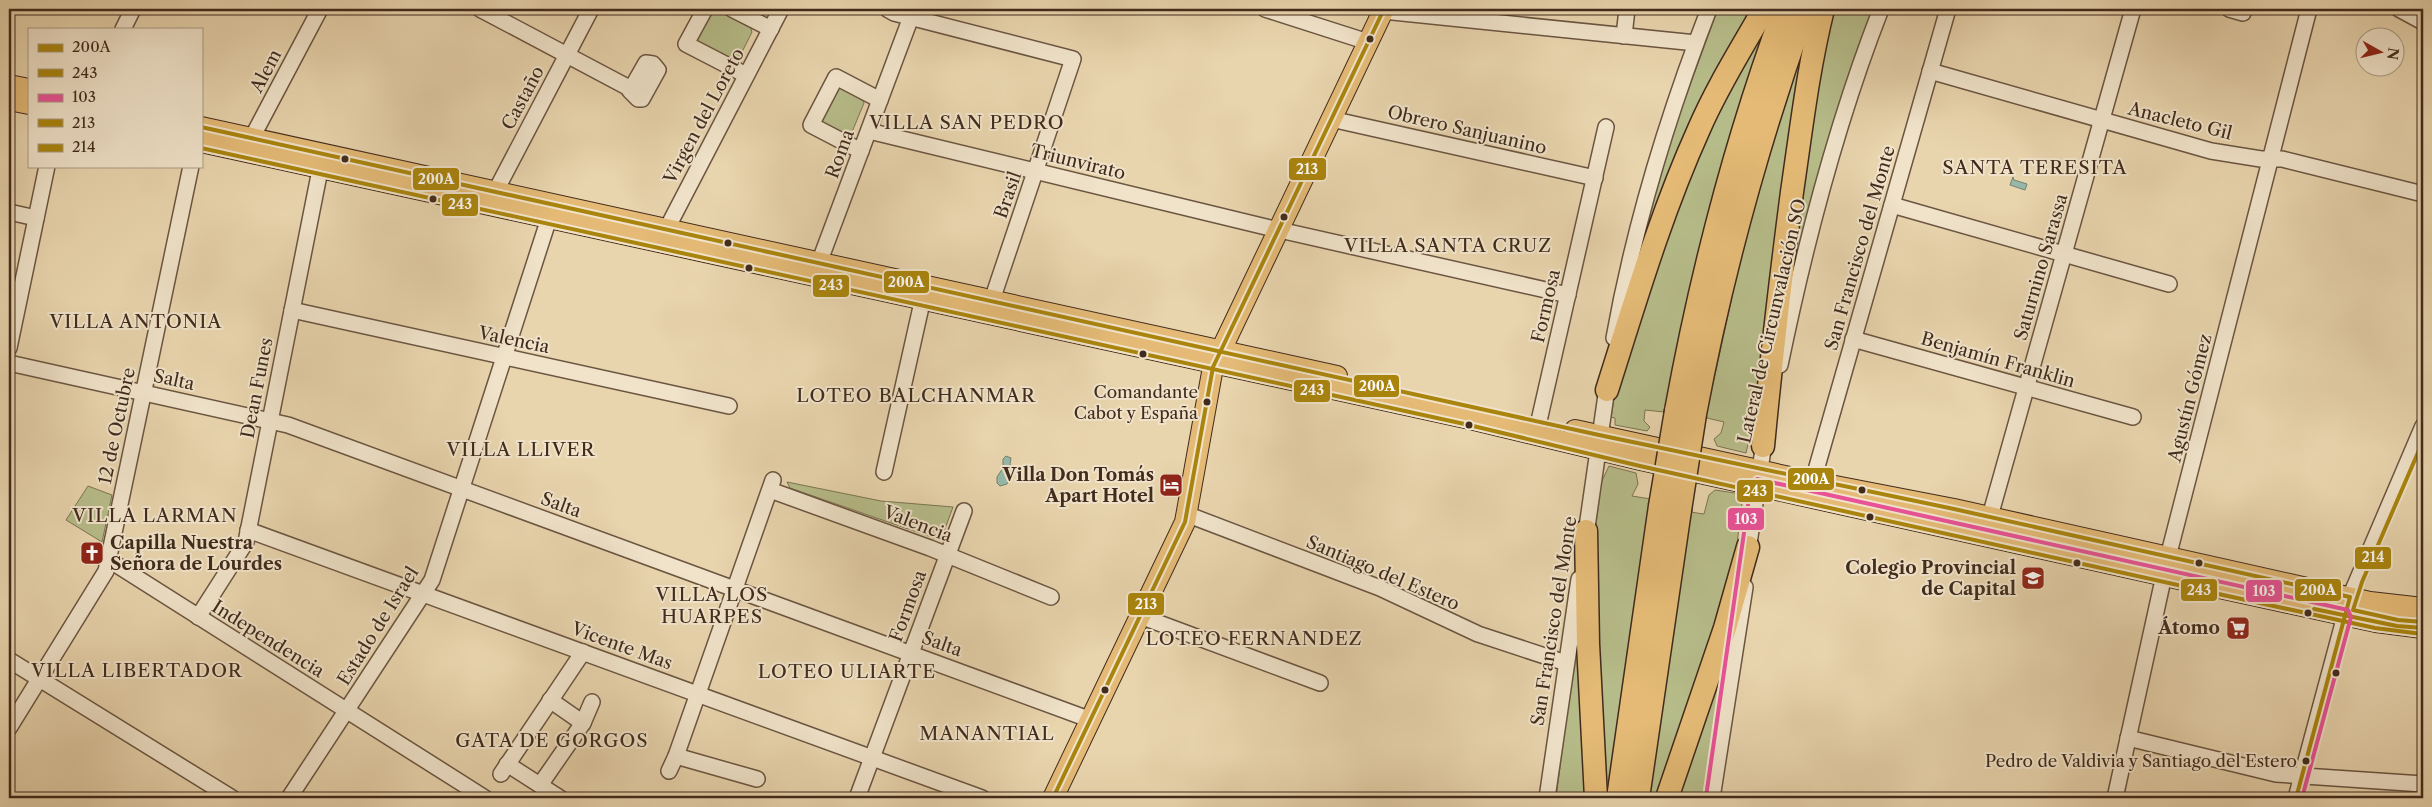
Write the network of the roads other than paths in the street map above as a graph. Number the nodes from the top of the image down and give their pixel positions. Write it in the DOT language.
graph roads {
  1 [pos="133,9"];
  2 [pos="320,9"];
  3 [pos="480,9"];
  4 [pos="591,9"];
  5 [pos="705,9"];
  6 [pos="732,9"];
  7 [pos="781,9"];
  8 [pos="887,9"];
  9 [pos="1265,9"];
  10 [pos="1627,9"];
  11 [pos="1709,9"];
  12 [pos="1764,9"];
  13 [pos="1784,9"];
  14 [pos="1805,9"];
  15 [pos="1823,9"];
  16 [pos="1881,9"];
  17 [pos="1948,9"];
  18 [pos="2134,9"];
  19 [pos="2309,9"];
  20 [pos="2399,9"];
  21 [pos="1383,10"];
  22 [pos="911,17"];
  23 [pos="2423,22"];
  24 [pos="124,28"];
  25 [pos="771,29"];
  26 [pos="1624,36"];
  27 [pos="1368,42"];
  28 [pos="1696,44"];
  29 [pos="567,55"];
  30 [pos="1930,71"];
  31 [pos="746,75"];
  32 [pos="9,84"];
  33 [pos="28,89"];
  34 [pos="632,89"];
  35 [pos="9,100"];
  36 [pos="880,100"];
  37 [pos="28,104"];
  38 [pos="1331,119"];
  39 [pos="2102,120"];
  40 [pos="202,127"];
  41 [pos="1606,127"];
  42 [pos="869,131"];
  43 [pos="202,142"];
  44 [pos="249,144"];
  45 [pos="861,151"];
  46 [pos="2271,159"];
  47 [pos="322,160"];
  48 [pos="47,168"];
  49 [pos="191,168"];
  50 [pos="1035,171"];
  51 [pos="1594,178"];
  52 [pos="2423,194"];
  53 [pos="492,197"];
  54 [pos="1892,205"];
  55 [pos="552,210"];
  56 [pos="9,212"];
  57 [pos="36,218"];
  58 [pos="1278,230"];
  59 [pos="663,235"];
  60 [pos="2064,254"];
  61 [pos="817,269"];
  62 [pos="2168,284"];
  63 [pos="924,293"];
  64 [pos="1568,295"];
  65 [pos="990,307"];
  66 [pos="292,310"];
  67 [pos="1854,339"];
  68 [pos="9,348"];
  69 [pos="1218,356"];
  70 [pos="504,357"];
  71 [pos="9,363"];
  72 [pos="2026,387"];
  73 [pos="1607,390"];
  74 [pos="143,392"];
  75 [pos="729,406"];
  76 [pos="1685,413"];
  77 [pos="2133,417"];
  78 [pos="270,420"];
  79 [pos="2423,426"];
  80 [pos="1538,428"];
  81 [pos="1598,442"];
  82 [pos="1762,446"];
  83 [pos="884,472"];
  84 [pos="1758,477"];
  85 [pos="461,488"];
  86 [pos="1810,489"];
  87 [pos="1670,508"];
  88 [pos="964,511"];
  89 [pos="1186,514"];
  90 [pos="1987,527"];
  91 [pos="248,530"];
  92 [pos="1586,531"];
  93 [pos="1748,547"];
  94 [pos="947,556"];
  95 [pos="109,560"];
  96 [pos="2166,567"];
  97 [pos="734,588"];
  98 [pos="423,593"];
  99 [pos="1051,597"];
  100 [pos="2347,606"];
  101 [pos="2423,608"];
  102 [pos="1140,616"];
  103 [pos="198,617"];
  104 [pos="2423,628"];
  105 [pos="583,652"];
  106 [pos="911,653"];
  107 [pos="9,660"];
  108 [pos="1566,663"];
  109 [pos="40,679"];
  110 [pos="1320,683"];
  111 [pos="696,694"];
  112 [pos="550,700"];
  113 [pos="592,702"];
  114 [pos="346,711"];
  115 [pos="1090,720"];
  116 [pos="583,723"];
  117 [pos="9,728"];
  118 [pos="2128,738"];
  119 [pos="676,756"];
  120 [pos="872,758"];
  121 [pos="669,771"];
  122 [pos="2302,776"];
  123 [pos="757,779"];
  124 [pos="2423,784"];
  125 [pos="540,785"];
  126 [pos="2423,792"];
  127 [pos="232,798"];
  128 [pos="289,798"];
  129 [pos="484,798"];
  130 [pos="560,798"];
  131 [pos="857,798"];
  132 [pos="982,798"];
  133 [pos="1053,798"];
  134 [pos="1546,798"];
  135 [pos="1596,798"];
  136 [pos="1618,798"];
  137 [pos="1638,798"];
  138 [pos="1667,798"];
  139 [pos="1712,798"];
  140 [pos="2114,798"];
  141 [pos="2296,798"];
  142 [pos="2421,798"];
  1 -- 24 [label="street"];
  2 -- 44 [label="street, Alem"];
  3 -- 29 [label="street"];
  4 -- 29 [label="street, Castaño"];
  5 -- 31 [label="street"];
  6 -- 25 [label="street"];
  7 -- 25 [label="street, Virgen del Loreto"];
  8 -- 22 [label="street"];
  9 -- 27 [label="street"];
  10 -- 26 [label="street"];
  11 -- 28 [label="street"];
  12 -- 73 [label="highway"];
  13 -- 76 [label="highway"];
  14 -- 76 [label="highway"];
  15 -- 82 [label="highway"];
  16 -- 82 [label="street, Lateral de Circunvalación SO"];
  17 -- 30 [label="street, San Francisco del Monte"];
  18 -- 39 [label="street, Saturnino Sarassa"];
  19 -- 46 [label="street, Agustín Gómez"];
  20 -- 23 [label="street"];
  21 -- 26 [label="street"];
  21 -- 27 [label="main road"];
  22 -- 36 [label="street, Roma"];
  22 -- 50 [label="street, Brasil"];
  25 -- 31 [label="street, Virgen del Loreto"];
  26 -- 28 [label="street"];
  27 -- 38 [label="main road"];
  28 -- 73 [label="street"];
  29 -- 34 [label="street"];
  29 -- 53 [label="street, Castaño"];
  30 -- 39 [label="street, Anacleto Gil"];
  30 -- 54 [label="street, San Francisco del Monte"];
  31 -- 59 [label="street, Virgen del Loreto"];
  32 -- 33 [label="main road"];
  35 -- 37 [label="main road"];
  36 -- 42 [label="street, Roma"];
  36 -- 45 [label="street"];
  38 -- 51 [label="street, Obrero Sanjuanino"];
  38 -- 58 [label="main road"];
  39 -- 46 [label="street, Anacleto Gil"];
  39 -- 60 [label="street, Saturnino Sarassa"];
  40 -- 44 [label="main road"];
  41 -- 51 [label="street, Formosa"];
  42 -- 45 [label="street, Roma"];
  42 -- 50 [label="street, Triunvirato"];
  43 -- 44 [label="main road"];
  44 -- 47 [label="main road"];
  45 -- 61 [label="street, Roma"];
  46 -- 52 [label="street, Anacleto Gil"];
  46 -- 96 [label="street, Agustín Gómez"];
  47 -- 53 [label="main road"];
  47 -- 66 [label="street, Dean Funes"];
  48 -- 57 [label="street"];
  49 -- 74 [label="street, 12 de Octubre"];
  50 -- 58 [label="street, Triunvirato"];
  50 -- 65 [label="street, Brasil"];
  51 -- 64 [label="street, Formosa"];
  53 -- 55 [label="main road"];
  54 -- 60 [label="street"];
  54 -- 67 [label="street, San Francisco del Monte"];
  55 -- 59 [label="main road"];
  55 -- 70 [label="street, Estado de Israel"];
  56 -- 57 [label="street"];
  57 -- 68 [label="street"];
  58 -- 64 [label="street"];
  58 -- 69 [label="main road"];
  59 -- 61 [label="main road"];
  60 -- 62 [label="street"];
  60 -- 72 [label="street, Saturnino Sarassa"];
  61 -- 63 [label="main road"];
  63 -- 65 [label="main road"];
  63 -- 83 [label="street"];
  64 -- 80 [label="street, Formosa"];
  65 -- 69 [label="main road"];
  66 -- 70 [label="street, Valencia"];
  66 -- 78 [label="street, Dean Funes"];
  67 -- 72 [label="street, Benjamín Franklin"];
  67 -- 86 [label="street, San Francisco del Monte"];
  69 -- 80 [label="main road"];
  69 -- 89 [label="main road"];
  70 -- 75 [label="street, Valencia"];
  70 -- 85 [label="street, Estado de Israel"];
  71 -- 74 [label="street, Salta"];
  72 -- 77 [label="street, Benjamín Franklin"];
  72 -- 90 [label="street, Saturnino Sarassa"];
  73 -- 81 [label="street"];
  74 -- 78 [label="street, Salta"];
  74 -- 95 [label="street, 12 de Octubre"];
  76 -- 87 [label="highway, bridge"];
  78 -- 85 [label="street, Salta"];
  78 -- 91 [label="street, Dean Funes"];
  79 -- 100 [label="street"];
  80 -- 81 [label="main road"];
  81 -- 84 [label="main road"];
  81 -- 92 [label="street, San Francisco del Monte"];
  82 -- 84 [label="street, Lateral de Circunvalación SO"];
  84 -- 86 [label="main road"];
  84 -- 93 [label="street, Lateral de Circunvalación SO"];
  85 -- 97 [label="street, Salta"];
  85 -- 98 [label="street, Estado de Israel"];
  86 -- 90 [label="main road"];
  87 -- 136 [label="highway"];
  87 -- 137 [label="highway"];
  88 -- 94 [label="street, Formosa"];
  89 -- 102 [label="main road"];
  89 -- 108 [label="street, Santiago del Estero"];
  90 -- 96 [label="main road"];
  91 -- 98 [label="street, Vicente Mas"];
  91 -- 103 [label="street, Dean Funes"];
  92 -- 108 [label="street, San Francisco del Monte"];
  92 -- 135 [label="highway"];
  93 -- 138 [label="highway"];
  93 -- 139 [label="street, Lateral de Circunvalación SO"];
  94 -- 97 [label="street, Valencia"];
  94 -- 99 [label="street, Valencia"];
  94 -- 106 [label="street, Formosa"];
  95 -- 103 [label="street, Independencia"];
  95 -- 109 [label="street, 12 de Octubre"];
  96 -- 100 [label="main road"];
  96 -- 118 [label="street, Agustín Gómez"];
  97 -- 106 [label="street, Salta"];
  97 -- 111 [label="street"];
  98 -- 105 [label="street, Vicente Mas"];
  98 -- 114 [label="street, Estado de Israel"];
  100 -- 101 [label="main road"];
  100 -- 104 [label="main road"];
  100 -- 122 [label="street"];
  102 -- 110 [label="street"];
  102 -- 115 [label="main road"];
  103 -- 114 [label="street, Independencia"];
  105 -- 111 [label="street, Vicente Mas"];
  105 -- 112 [label="street"];
  106 -- 115 [label="street, Salta"];
  106 -- 120 [label="street, Formosa"];
  107 -- 109 [label="street"];
  108 -- 134 [label="street, San Francisco del Monte"];
  109 -- 117 [label="street, 12 de Octubre"];
  109 -- 127 [label="street"];
  111 -- 119 [label="street"];
  111 -- 120 [label="street, Vicente Mas"];
  112 -- 116 [label="street"];
  112 -- 125 [label="street"];
  113 -- 116 [label="street"];
  114 -- 128 [label="street, Estado de Israel"];
  114 -- 129 [label="street, Independencia"];
  115 -- 133 [label="main road"];
  116 -- 125 [label="street"];
  118 -- 122 [label="street"];
  118 -- 140 [label="street, Agustín Gómez"];
  119 -- 121 [label="street"];
  119 -- 123 [label="street"];
  120 -- 131 [label="street, Formosa"];
  120 -- 132 [label="street, Vicente Mas"];
  122 -- 124 [label="street"];
  122 -- 141 [label="street"];
  125 -- 130 [label="street"];
  126 -- 142 [label="street"];
}
